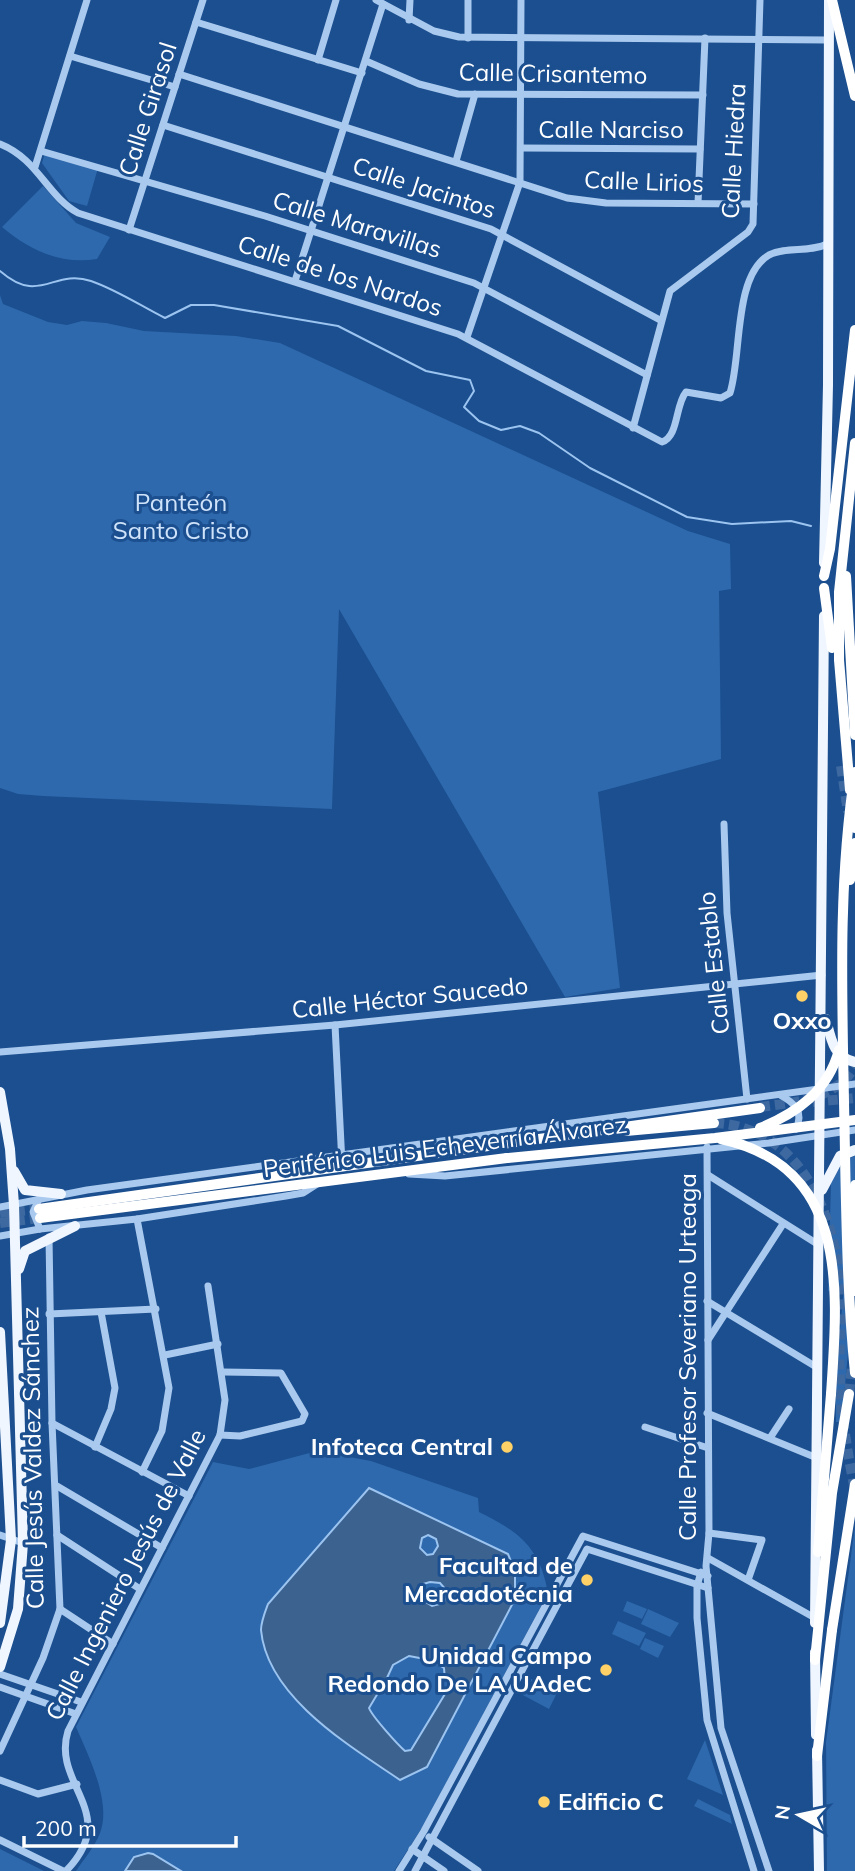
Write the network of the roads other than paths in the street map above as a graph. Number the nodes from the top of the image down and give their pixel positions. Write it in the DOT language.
graph roads {
  1 [pos="88,0"];
  2 [pos="203,0"];
  3 [pos="336,0"];
  4 [pos="410,0"];
  5 [pos="468,0"];
  6 [pos="521,0"];
  7 [pos="760,0"];
  8 [pos="830,0"];
  9 [pos="379,2"];
  10 [pos="410,20"];
  11 [pos="196,22"];
  12 [pos="468,38"];
  13 [pos="522,38"];
  14 [pos="705,38"];
  15 [pos="759,38"];
  16 [pos="828,40"];
  17 [pos="71,56"];
  18 [pos="318,60"];
  19 [pos="366,61"];
  20 [pos="362,73"];
  21 [pos="179,74"];
  22 [pos="175,87"];
  23 [pos="475,94"];
  24 [pos="522,94"];
  25 [pos="703,95"];
  26 [pos="855,96"];
  27 [pos="163,125"];
  28 [pos="345,126"];
  29 [pos="0,144"];
  30 [pos="522,148"];
  31 [pos="700,149"];
  32 [pos="41,150"];
  33 [pos="456,161"];
  34 [pos="36,167"];
  35 [pos="329,177"];
  36 [pos="145,181"];
  37 [pos="520,182"];
  38 [pos="698,203"];
  39 [pos="754,204"];
  40 [pos="130,230"];
  41 [pos="311,231"];
  42 [pos="503,234"];
  43 [pos="827,244"];
  44 [pos="295,281"];
  45 [pos="486,287"];
  46 [pos="660,320"];
  47 [pos="855,330"];
  48 [pos="467,337"];
  49 [pos="647,374"];
  50 [pos="633,428"];
  51 [pos="855,443"];
  52 [pos="834,520"];
  53 [pos="824,582"];
  54 [pos="855,735"];
  55 [pos="841,766"];
  56 [pos="855,772"];
  57 [pos="724,824"];
  58 [pos="855,828"];
  59 [pos="855,843"];
  60 [pos="822,975"];
  61 [pos="735,983"];
  62 [pos="822,1004"];
  63 [pos="335,1025"];
  64 [pos="0,1052"];
  65 [pos="855,1062"];
  66 [pos="855,1084"];
  67 [pos="822,1089"];
  68 [pos="0,1092"];
  69 [pos="777,1094"];
  70 [pos="747,1098"];
  71 [pos="760,1107"];
  72 [pos="855,1120"];
  73 [pos="714,1123"];
  74 [pos="611,1129"];
  75 [pos="855,1130"];
  76 [pos="748,1134"];
  77 [pos="821,1135"];
  78 [pos="715,1138"];
  79 [pos="783,1141"];
  80 [pos="707,1147"];
  81 [pos="855,1150"];
  82 [pos="341,1160"];
  83 [pos="11,1164"];
  84 [pos="391,1173"];
  85 [pos="708,1175"];
  86 [pos="318,1184"];
  87 [pos="855,1185"];
  88 [pos="62,1199"];
  89 [pos="819,1201"];
  90 [pos="13,1205"];
  91 [pos="0,1207"];
  92 [pos="40,1211"];
  93 [pos="137,1219"];
  94 [pos="783,1224"];
  95 [pos="75,1226"];
  96 [pos="15,1234"];
  97 [pos="0,1236"];
  98 [pos="49,1237"];
  99 [pos="819,1245"];
  100 [pos="208,1286"];
  101 [pos="15,1300"];
  102 [pos="706,1301"];
  103 [pos="156,1309"];
  104 [pos="101,1312"];
  105 [pos="726,1312"];
  106 [pos="48,1314"];
  107 [pos="855,1318"];
  108 [pos="0,1332"];
  109 [pos="708,1341"];
  110 [pos="218,1344"];
  111 [pos="165,1355"];
  112 [pos="818,1368"];
  113 [pos="223,1372"];
  114 [pos="855,1373"];
  115 [pos="849,1394"];
  116 [pos="789,1409"];
  117 [pos="707,1413"];
  118 [pos="52,1423"];
  119 [pos="645,1427"];
  120 [pos="220,1436"];
  121 [pos="770,1438"];
  122 [pos="95,1447"];
  123 [pos="708,1448"];
  124 [pos="817,1458"];
  125 [pos="142,1472"];
  126 [pos="855,1484"];
  127 [pos="57,1486"];
  128 [pos="189,1496"];
  129 [pos="709,1533"];
  130 [pos="0,1535"];
  131 [pos="57,1535"];
  132 [pos="10,1540"];
  133 [pos="23,1543"];
  134 [pos="162,1548"];
  135 [pos="707,1562"];
  136 [pos="699,1574"];
  137 [pos="708,1576"];
  138 [pos="748,1580"];
  139 [pos="815,1585"];
  140 [pos="697,1586"];
  141 [pos="708,1588"];
  142 [pos="140,1589"];
  143 [pos="2,1602"];
  144 [pos="60,1609"];
  145 [pos="815,1618"];
  146 [pos="0,1623"];
  147 [pos="113,1644"];
  148 [pos="815,1660"];
  149 [pos="0,1667"];
  150 [pos="0,1674"];
  151 [pos="30,1685"];
  152 [pos="0,1686"];
  153 [pos="26,1694"];
  154 [pos="81,1702"];
  155 [pos="76,1714"];
  156 [pos="721,1728"];
  157 [pos="709,1731"];
  158 [pos="0,1751"];
  159 [pos="817,1756"];
  160 [pos="0,1780"];
  161 [pos="77,1784"];
  162 [pos="422,1833"];
  163 [pos="432,1839"];
  164 [pos="0,1840"];
  165 [pos="760,1843"];
  166 [pos="412,1849"];
  167 [pos="746,1850"];
  168 [pos="422,1856"];
  169 [pos="65,1871"];
  170 [pos="399,1871"];
  171 [pos="415,1871"];
  172 [pos="444,1871"];
  173 [pos="478,1871"];
  174 [pos="754,1871"];
  175 [pos="769,1871"];
  176 [pos="819,1871"];
  1 -- 17 [label="street"];
  2 -- 11 [label="street, Calle Girasol"];
  3 -- 18 [label="street"];
  4 -- 10 [label="street"];
  5 -- 12 [label="street"];
  6 -- 13 [label="street"];
  7 -- 15 [label="street, Calle Hiedra"];
  8 -- 16 [label="main road"];
  8 -- 26 [label="highway"];
  9 -- 10 [label="street"];
  9 -- 19 [label="street"];
  10 -- 12 [label="street"];
  11 -- 18 [label="street"];
  11 -- 21 [label="street, Calle Girasol"];
  12 -- 13 [label="street"];
  13 -- 14 [label="street"];
  13 -- 24 [label="street"];
  14 -- 15 [label="street"];
  14 -- 25 [label="street"];
  15 -- 16 [label="street"];
  15 -- 39 [label="street, Calle Hiedra"];
  16 -- 43 [label="main road"];
  17 -- 22 [label="street"];
  17 -- 32 [label="street"];
  18 -- 20 [label="street"];
  19 -- 20 [label="street"];
  19 -- 23 [label="street, Calle Crisantemo"];
  20 -- 28 [label="street"];
  21 -- 22 [label="street, Calle Girasol"];
  21 -- 28 [label="street, Calle Lirios"];
  22 -- 27 [label="street, Calle Girasol"];
  23 -- 24 [label="street, Calle Crisantemo"];
  23 -- 33 [label="street"];
  24 -- 25 [label="street, Calle Crisantemo"];
  24 -- 30 [label="street"];
  25 -- 31 [label="street"];
  27 -- 35 [label="street, Calle Jacintos"];
  27 -- 36 [label="street, Calle Girasol"];
  28 -- 33 [label="street, Calle Lirios"];
  28 -- 35 [label="street"];
  29 -- 34 [label="street, Calle de los Nardos"];
  30 -- 31 [label="street, Calle Narciso"];
  30 -- 37 [label="street"];
  31 -- 38 [label="street"];
  32 -- 34 [label="street"];
  32 -- 36 [label="street, Calle Maravillas"];
  33 -- 37 [label="street, Calle Lirios"];
  34 -- 40 [label="street, Calle de los Nardos"];
  35 -- 41 [label="street"];
  35 -- 42 [label="street, Calle Jacintos"];
  36 -- 40 [label="street, Calle Girasol"];
  36 -- 41 [label="street, Calle Maravillas"];
  37 -- 38 [label="street, Calle Lirios"];
  37 -- 42 [label="street"];
  38 -- 39 [label="street, Calle Lirios"];
  39 -- 46 [label="street, Calle Hiedra"];
  40 -- 44 [label="street, Calle de los Nardos"];
  41 -- 44 [label="street"];
  41 -- 45 [label="street, Calle Maravillas"];
  42 -- 45 [label="street"];
  42 -- 46 [label="street, Calle Jacintos"];
  43 -- 50 [label="street, Calle de los Nardos"];
  43 -- 52 [label="main road"];
  44 -- 48 [label="street, Calle de los Nardos"];
  45 -- 48 [label="street"];
  45 -- 49 [label="street, Calle Maravillas"];
  46 -- 49 [label="street, Calle Hiedra"];
  47 -- 52 [label="highway"];
  48 -- 50 [label="street, Calle de los Nardos"];
  49 -- 50 [label="street, Calle Hiedra"];
  51 -- 52 [label="highway"];
  52 -- 53 [label="highway"];
  52 -- 54 [label="highway"];
  52 -- 58 [label="highway, bridge"];
  53 -- 55 [label="highway"];
  53 -- 60 [label="main road"];
  56 -- 114 [label="highway, bridge"];
  57 -- 61 [label="street, Calle Establo"];
  59 -- 76 [label="highway, bridge"];
  60 -- 61 [label="street, Calle Héctor Saucedo"];
  60 -- 62 [label="main road"];
  61 -- 63 [label="street, Calle Héctor Saucedo"];
  61 -- 70 [label="street, Calle Establo"];
  62 -- 65 [label="main road"];
  62 -- 67 [label="main road"];
  63 -- 64 [label="street, Calle Héctor Saucedo"];
  63 -- 82 [label="street"];
  66 -- 67 [label="street"];
  67 -- 69 [label="street"];
  67 -- 77 [label="main road"];
  68 -- 83 [label="main road"];
  69 -- 70 [label="street"];
  69 -- 79 [label="street"];
  70 -- 82 [label="street"];
  71 -- 74 [label="highway, Periférico Luis Echeverría Álvarez"];
  72 -- 76 [label="highway, Periférico Luis Echeverría Álvarez, bridge"];
  73 -- 74 [label="highway"];
  74 -- 82 [label="highway, Periférico Luis Echeverría Álvarez"];
  75 -- 77 [label="street"];
  76 -- 78 [label="highway, Periférico Luis Echeverría Álvarez, bridge"];
  77 -- 79 [label="street"];
  77 -- 89 [label="main road"];
  78 -- 84 [label="highway, Periférico Luis Echeverría Álvarez, bridge"];
  78 -- 139 [label="highway, bridge"];
  79 -- 80 [label="street"];
  80 -- 84 [label="street"];
  80 -- 85 [label="street, Calle Profesor Severiano Urteaga"];
  81 -- 89 [label="main road"];
  82 -- 88 [label="highway, Periférico Luis Echeverría Álvarez"];
  83 -- 88 [label="main road"];
  83 -- 90 [label="main road"];
  84 -- 86 [label="highway, Periférico Luis Echeverría Álvarez"];
  85 -- 94 [label="street"];
  85 -- 102 [label="street, Calle Profesor Severiano Urteaga"];
  86 -- 92 [label="highway, Periférico Luis Echeverría Álvarez"];
  86 -- 93 [label="street"];
  87 -- 107 [label="highway, bridge"];
  88 -- 92 [label="highway, Periférico Luis Echeverría Álvarez"];
  89 -- 99 [label="main road"];
  90 -- 91 [label="street"];
  90 -- 92 [label="street"];
  90 -- 96 [label="main road"];
  92 -- 95 [label="street"];
  92 -- 96 [label="street"];
  93 -- 95 [label="street"];
  93 -- 103 [label="street"];
  94 -- 99 [label="street"];
  94 -- 105 [label="street"];
  95 -- 98 [label="main road"];
  96 -- 97 [label="street"];
  96 -- 101 [label="main road"];
  98 -- 101 [label="main road"];
  98 -- 106 [label="street, Calle Jesús Valdez Sánchez"];
  99 -- 112 [label="main road"];
  100 -- 110 [label="street, Calle Ingeniero Jesús de Valle"];
  101 -- 133 [label="main road"];
  102 -- 105 [label="street"];
  102 -- 109 [label="street, Calle Profesor Severiano Urteaga"];
  103 -- 104 [label="street"];
  103 -- 111 [label="street"];
  104 -- 106 [label="street"];
  104 -- 122 [label="street"];
  105 -- 109 [label="street"];
  105 -- 112 [label="street"];
  106 -- 118 [label="street, Calle Jesús Valdez Sánchez"];
  108 -- 132 [label="main road"];
  109 -- 117 [label="street, Calle Profesor Severiano Urteaga"];
  110 -- 111 [label="street"];
  110 -- 113 [label="street, Calle Ingeniero Jesús de Valle"];
  111 -- 125 [label="street"];
  112 -- 124 [label="main road"];
  113 -- 120 [label="street, Calle Ingeniero Jesús de Valle"];
  113 -- 120 [label="street"];
  115 -- 148 [label="highway"];
  116 -- 121 [label="street"];
  117 -- 121 [label="street"];
  117 -- 123 [label="street, Calle Profesor Severiano Urteaga"];
  118 -- 122 [label="street"];
  118 -- 127 [label="street, Calle Jesús Valdez Sánchez"];
  119 -- 123 [label="street"];
  120 -- 128 [label="street, Calle Ingeniero Jesús de Valle"];
  121 -- 124 [label="street"];
  122 -- 125 [label="street"];
  123 -- 129 [label="street, Calle Profesor Severiano Urteaga"];
  124 -- 139 [label="main road"];
  125 -- 128 [label="street"];
  126 -- 159 [label="highway, bridge"];
  127 -- 131 [label="street, Calle Jesús Valdez Sánchez"];
  127 -- 134 [label="street"];
  128 -- 134 [label="street, Calle Ingeniero Jesús de Valle"];
  129 -- 135 [label="street, Calle Profesor Severiano Urteaga"];
  129 -- 138 [label="street"];
  130 -- 132 [label="street"];
  131 -- 142 [label="street"];
  131 -- 144 [label="street, Calle Jesús Valdez Sánchez"];
  132 -- 133 [label="street"];
  132 -- 143 [label="main road"];
  133 -- 149 [label="main road"];
  134 -- 142 [label="street, Calle Ingeniero Jesús de Valle"];
  135 -- 136 [label="street, Calle Profesor Severiano Urteaga"];
  135 -- 137 [label="street, Calle Profesor Severiano Urteaga"];
  135 -- 138 [label="street"];
  136 -- 137 [label="street"];
  136 -- 140 [label="street, Calle Profesor Severiano Urteaga"];
  136 -- 162 [label="street"];
  137 -- 141 [label="street, Calle Profesor Severiano Urteaga"];
  138 -- 145 [label="street"];
  139 -- 145 [label="main road"];
  140 -- 141 [label="street"];
  140 -- 157 [label="street, Calle Profesor Severiano Urteaga"];
  140 -- 163 [label="street"];
  141 -- 156 [label="street, Calle Profesor Severiano Urteaga"];
  142 -- 147 [label="street, Calle Ingeniero Jesús de Valle"];
  143 -- 146 [label="main road"];
  144 -- 147 [label="street"];
  144 -- 151 [label="street, Calle Jesús Valdez Sánchez"];
  145 -- 148 [label="main road"];
  147 -- 154 [label="street, Calle Ingeniero Jesús de Valle"];
  148 -- 159 [label="main road"];
  150 -- 151 [label="street"];
  151 -- 153 [label="street, Calle Jesús Valdez Sánchez"];
  151 -- 154 [label="street"];
  152 -- 153 [label="street"];
  153 -- 155 [label="street"];
  153 -- 158 [label="street, Calle Jesús Valdez Sánchez"];
  154 -- 155 [label="street, Calle Ingeniero Jesús de Valle"];
  155 -- 161 [label="street, Calle Ingeniero Jesús de Valle"];
  156 -- 157 [label="street"];
  156 -- 165 [label="street, Calle Profesor Severiano Urteaga"];
  157 -- 167 [label="street, Calle Profesor Severiano Urteaga"];
  159 -- 176 [label="main road"];
  160 -- 161 [label="street"];
  161 -- 169 [label="street, Calle Ingeniero Jesús de Valle"];
  162 -- 163 [label="street"];
  162 -- 166 [label="street"];
  163 -- 168 [label="street"];
  163 -- 173 [label="street"];
  164 -- 169 [label="street"];
  165 -- 167 [label="street"];
  165 -- 175 [label="street, Calle Profesor Severiano Urteaga"];
  166 -- 168 [label="street"];
  166 -- 170 [label="street"];
  167 -- 174 [label="street, Calle Profesor Severiano Urteaga"];
  168 -- 171 [label="street"];
  168 -- 172 [label="street"];
}
